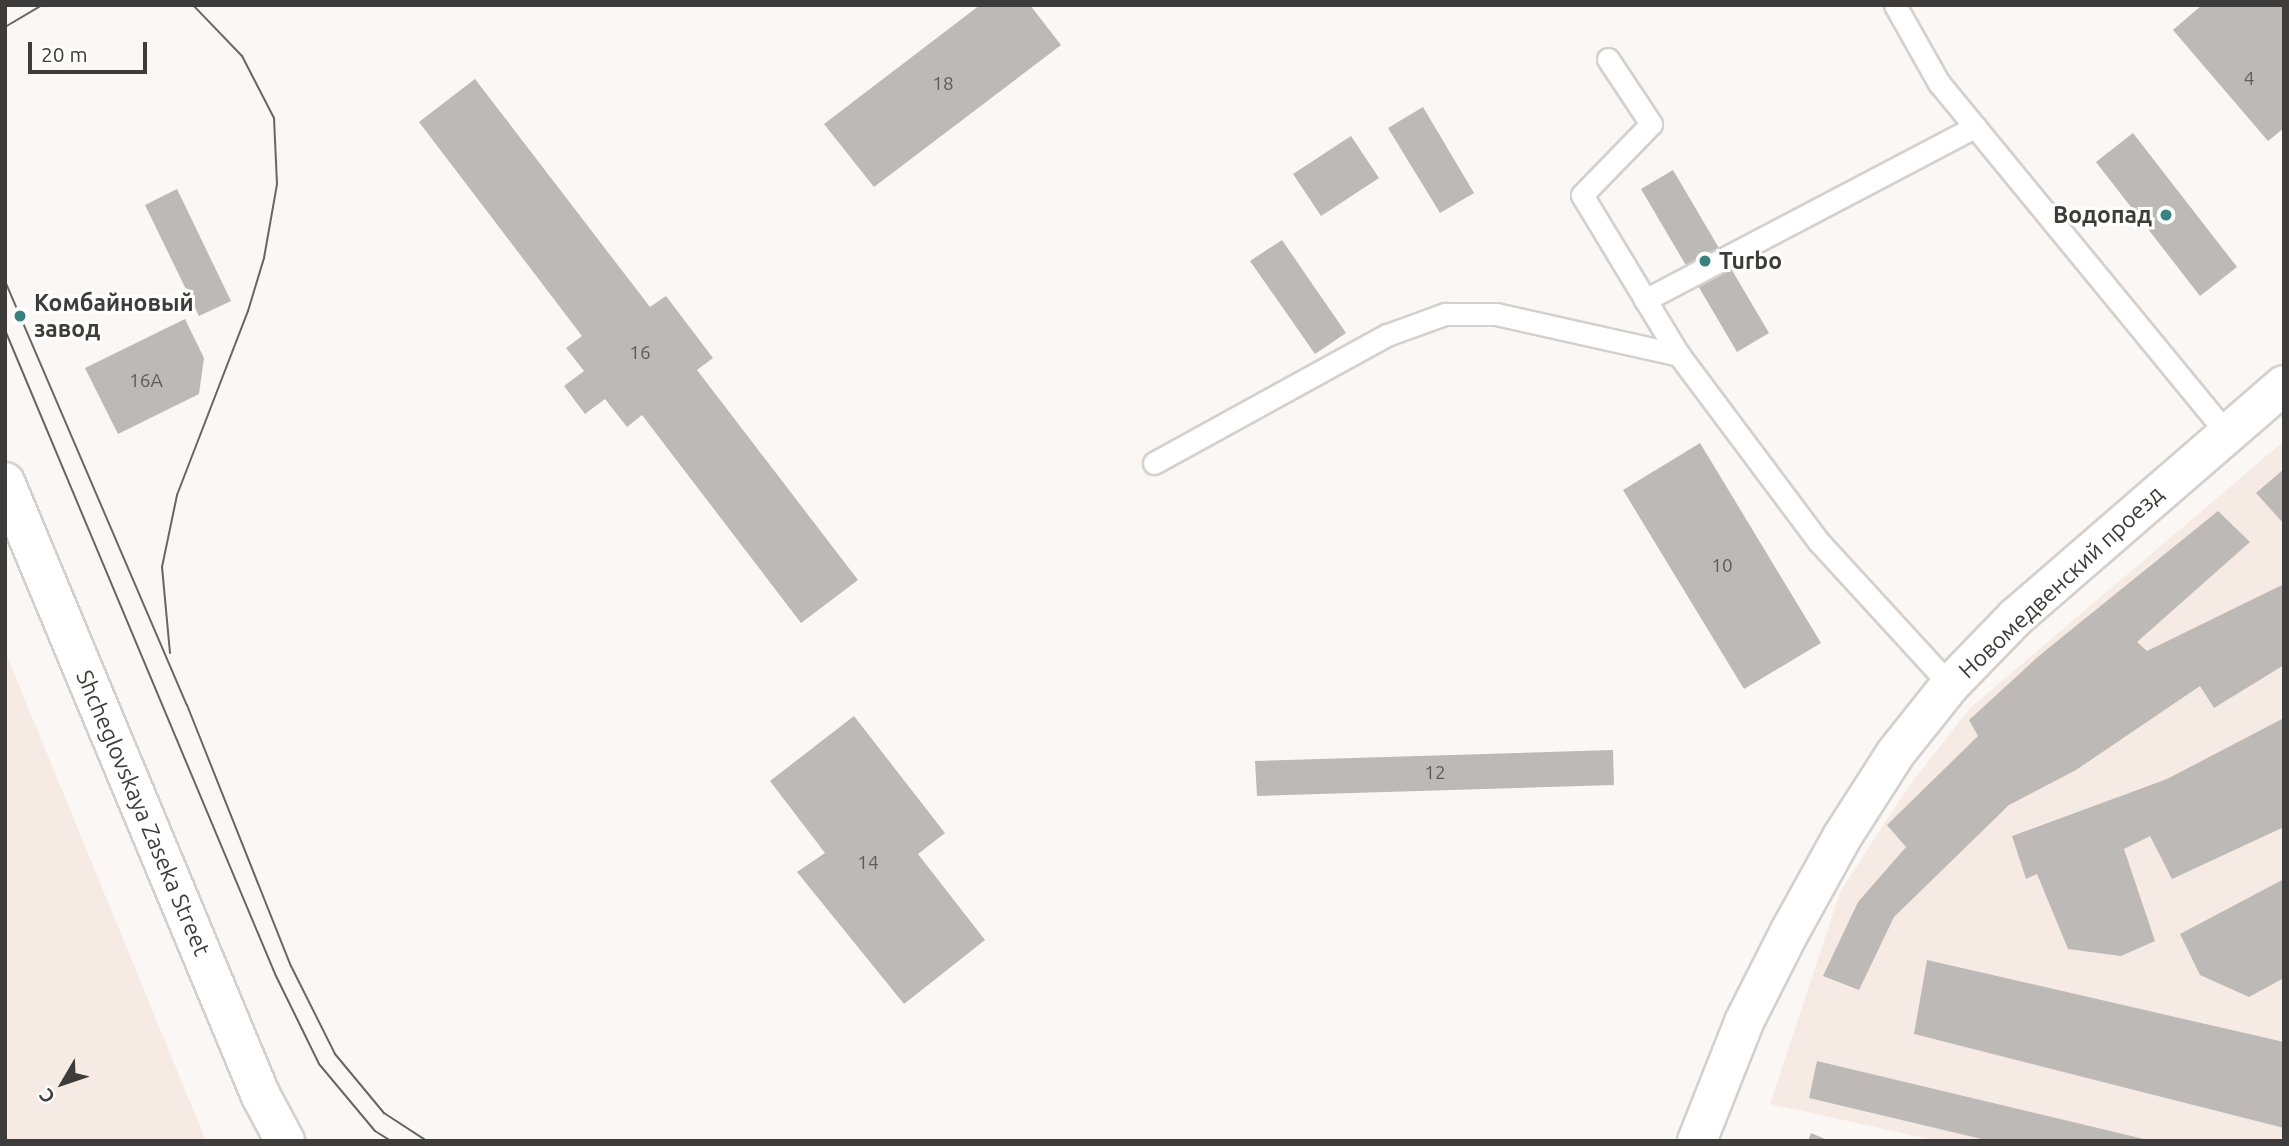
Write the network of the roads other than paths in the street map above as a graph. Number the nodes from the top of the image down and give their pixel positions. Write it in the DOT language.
graph roads {
  1 [pos="1895,5"];
  2 [pos="1608,59"];
  3 [pos="1975,127"];
  4 [pos="1645,300"];
  5 [pos="1679,355"];
  6 [pos="2284,385"];
  7 [pos="2227,433"];
  8 [pos="1154,463"];
  9 [pos="5,482"];
  10 [pos="1950,685"];
  11 [pos="285,1141"];
  12 [pos="1698,1141"];
  1 -- 3 [label="lane"];
  2 -- 4 [label="lane"];
  3 -- 4 [label="lane"];
  3 -- 7 [label="lane"];
  4 -- 5 [label="lane"];
  5 -- 8 [label="lane"];
  5 -- 10 [label="lane"];
  6 -- 7 [label="street, Новомедвенский проезд"];
  7 -- 10 [label="street, Новомедвенский проезд"];
  9 -- 11 [label="street, Shcheglovskaya Zaseka Street"];
  10 -- 12 [label="street, Новомедвенский проезд"];
}
